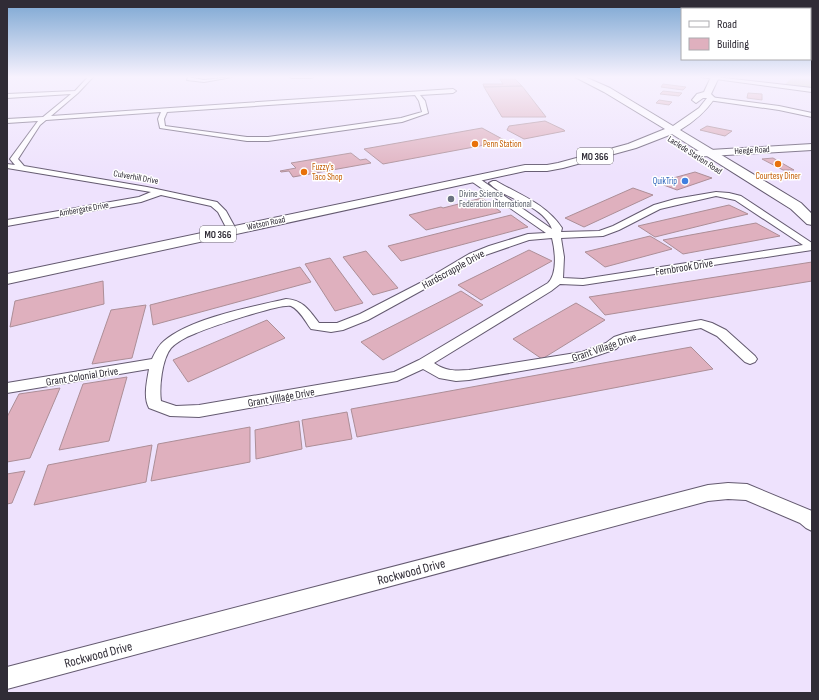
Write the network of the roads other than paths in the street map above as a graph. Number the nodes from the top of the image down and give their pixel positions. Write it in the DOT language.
graph roads {
  1 [pos="55,110"];
  2 [pos="184,110"];
  3 [pos="424,110"];
  4 [pos="634,110"];
  5 [pos="639,110"];
  6 [pos="701,110"];
  7 [pos="787,110"];
  8 [pos="164,111"];
  9 [pos="812,115"];
  10 [pos="44,119"];
  11 [pos="7,122"];
  12 [pos="664,125"];
  13 [pos="812,147"];
  14 [pos="21,149"];
  15 [pos="7,153"];
  16 [pos="711,153"];
  17 [pos="693,154"];
  18 [pos="7,166"];
  19 [pos="21,168"];
  20 [pos="479,178"];
  21 [pos="160,192"];
  22 [pos="812,222"];
  23 [pos="7,223"];
  24 [pos="232,231"];
  25 [pos="555,235"];
  26 [pos="812,247"];
  27 [pos="7,279"];
  28 [pos="557,280"];
  29 [pos="750,359"];
  30 [pos="424,363"];
  31 [pos="158,364"];
  32 [pos="7,388"];
  33 [pos="160,408"];
  34 [pos="812,522"];
  35 [pos="7,678"];
  1 -- 10 [label="street"];
  2 -- 8 [label="street"];
  3 -- 8 [label="street"];
  4 -- 12 [label="main road, Laclede Station Road"];
  5 -- 12 [label="main road, Laclede Station Road"];
  6 -- 12 [label="main road, Watson Road / MO 366"];
  7 -- 9 [label="street"];
  8 -- 10 [label="street"];
  10 -- 11 [label="street"];
  10 -- 14 [label="street"];
  12 -- 16 [label="main road, Laclede Station Road"];
  12 -- 17 [label="main road, Laclede Station Road"];
  12 -- 20 [label="main road, Watson Road / MO 366"];
  13 -- 16 [label="street, Heege Road"];
  14 -- 15 [label="street"];
  14 -- 19 [label="street"];
  16 -- 17 [label="street, Heege Road"];
  16 -- 22 [label="main road, Laclede Station Road"];
  17 -- 22 [label="main road, Laclede Station Road"];
  18 -- 19 [label="street, Culverhill Drive"];
  19 -- 21 [label="street, Culverhill Drive"];
  20 -- 24 [label="main road, Watson Road / MO 366"];
  20 -- 25 [label="street"];
  21 -- 23 [label="street, Ambergate Drive"];
  21 -- 24 [label="street, Culverhill Drive"];
  24 -- 27 [label="main road, Watson Road / MO 366"];
  25 -- 26 [label="street, Hardscrapple Drive"];
  25 -- 28 [label="street"];
  25 -- 31 [label="street, Hardscrapple Drive"];
  26 -- 28 [label="street, Fernbrook Drive"];
  28 -- 30 [label="street, Grant Village Drive"];
  29 -- 30 [label="street, Grant Village Drive"];
  30 -- 33 [label="street, Grant Village Drive"];
  31 -- 32 [label="street, Grant Colonial Drive"];
  31 -- 33 [label="street, Hardscrapple Drive"];
  34 -- 35 [label="street, Rockwood Drive"];
}
